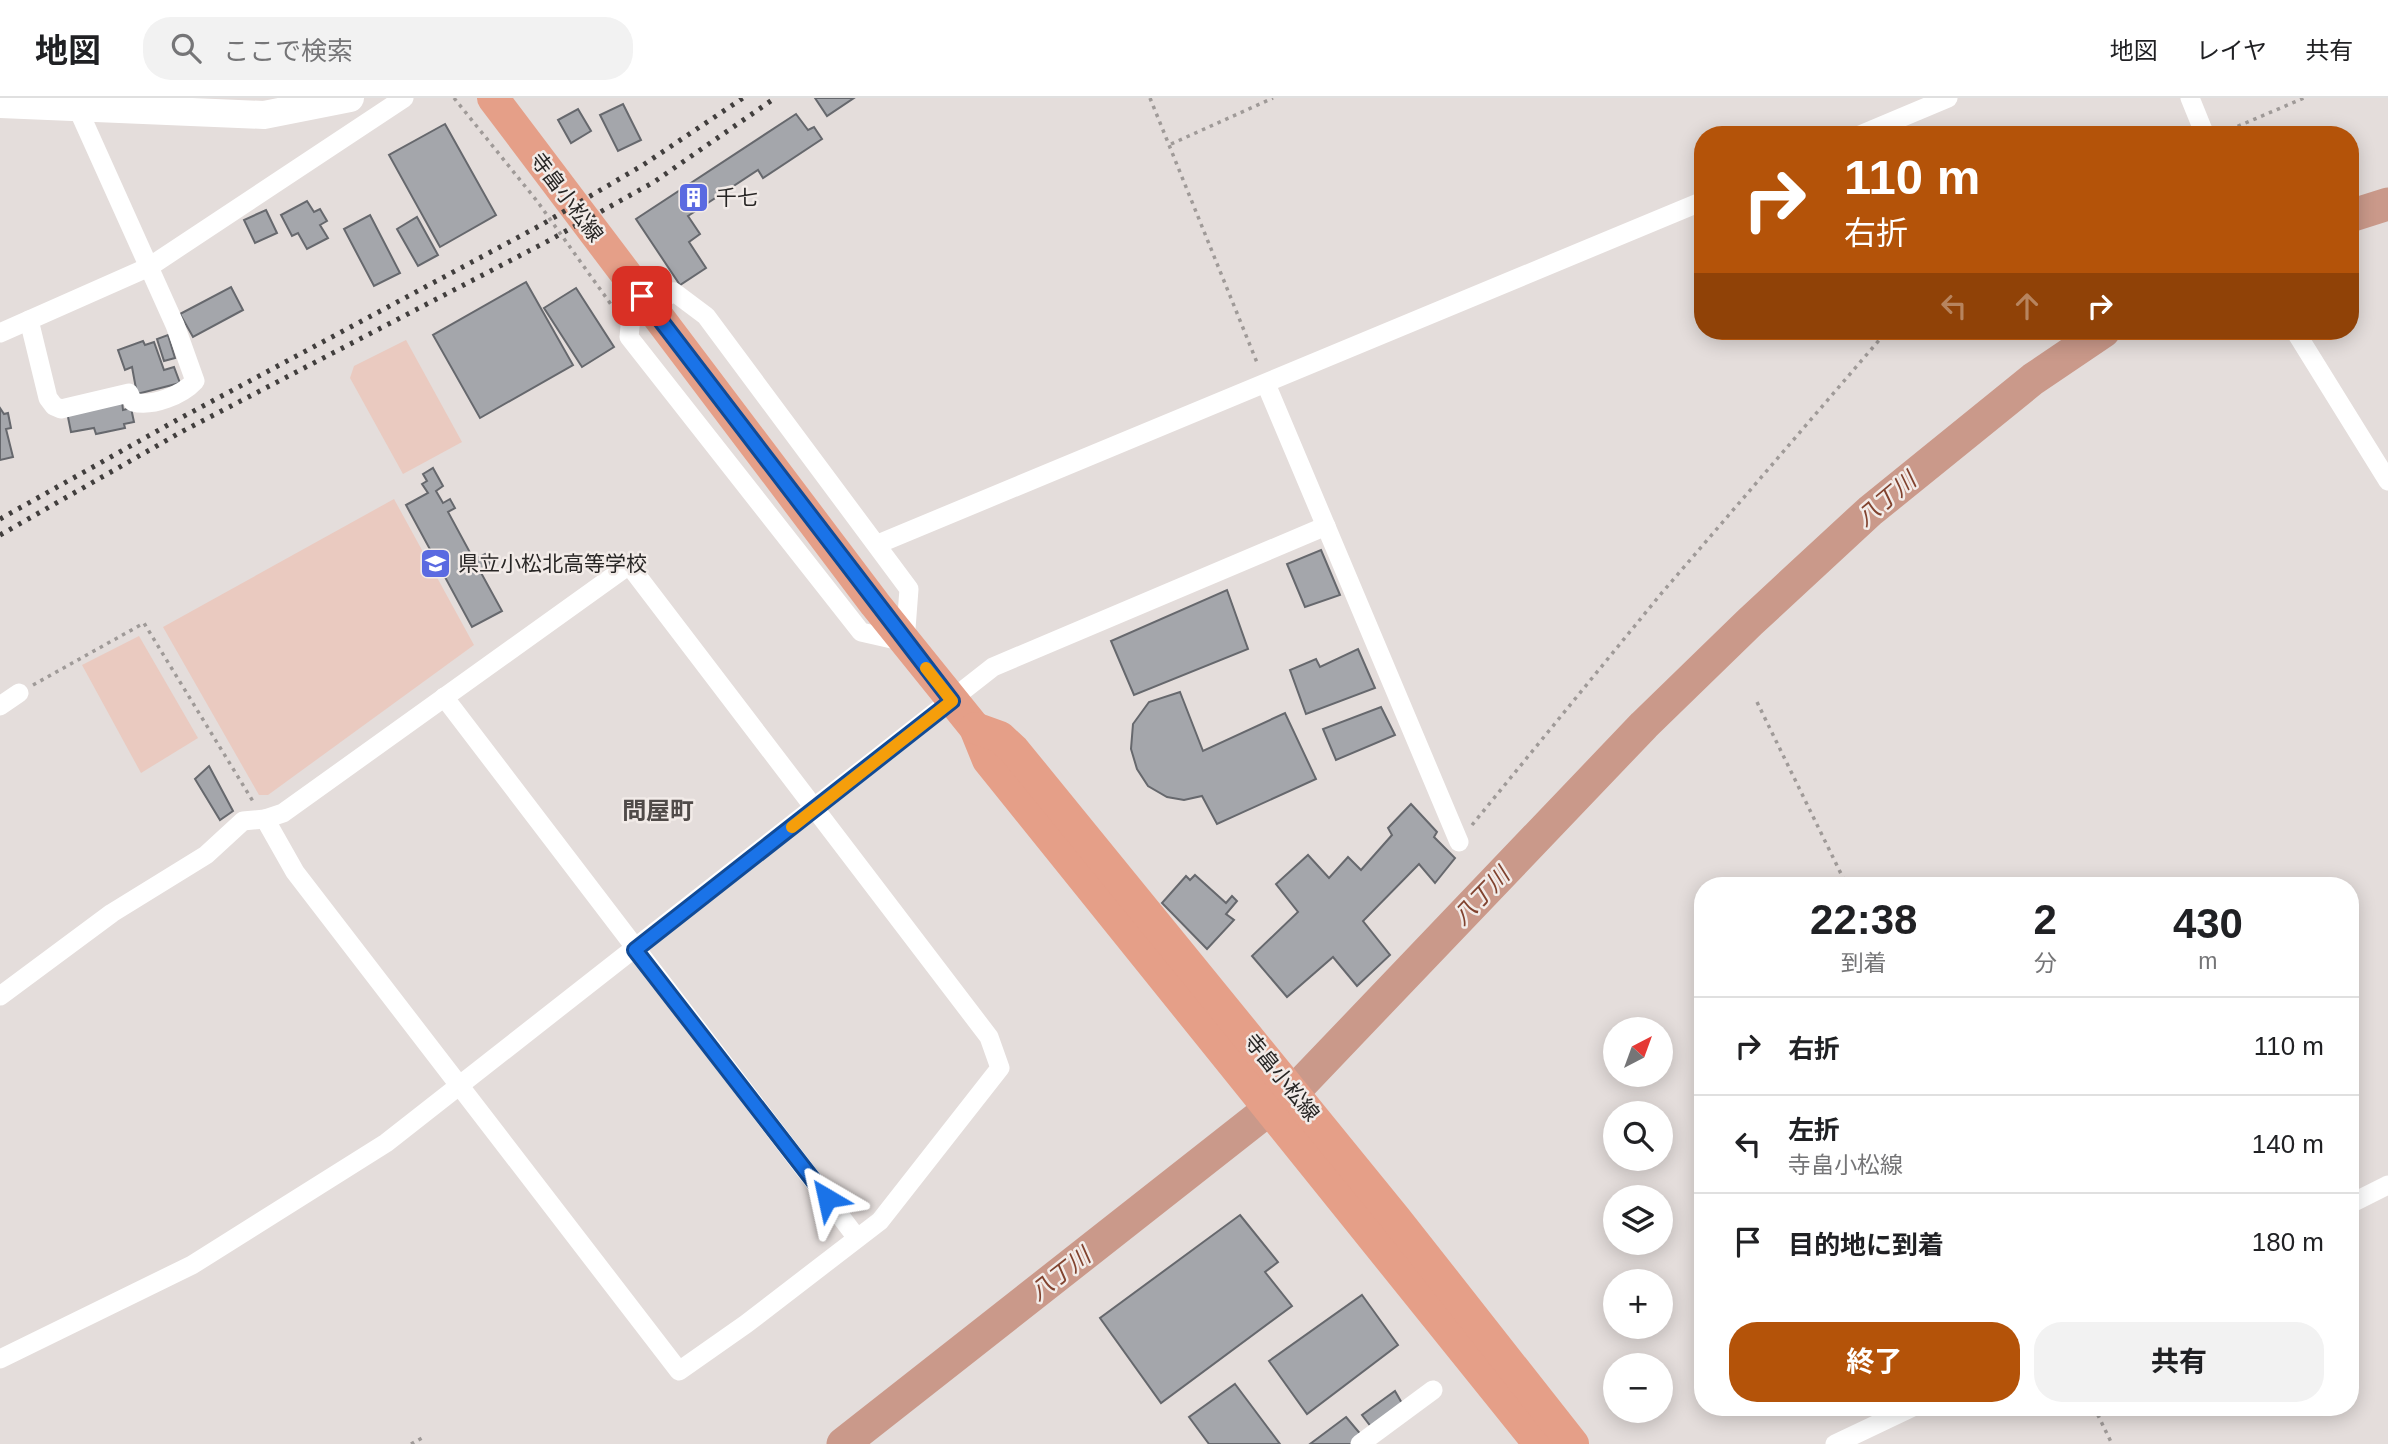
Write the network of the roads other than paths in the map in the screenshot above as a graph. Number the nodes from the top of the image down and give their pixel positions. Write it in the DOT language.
graph roads {
  1 [pos="350,98"];
  2 [pos="404,98"];
  3 [pos="493,98"];
  4 [pos="1948,98"];
  5 [pos="2190,98"];
  6 [pos="0,104"];
  7 [pos="169,104"];
  8 [pos="77,107"];
  9 [pos="1881,126"];
  10 [pos="2201,126"];
  11 [pos="1694,205"];
  12 [pos="149,267"];
  13 [pos="29,320"];
  14 [pos="3,324"];
  15 [pos="2301,340"];
  16 [pos="1266,384"];
  17 [pos="2388,481"];
  18 [pos="1326,526"];
  19 [pos="878,544"];
  20 [pos="905,642"];
  21 [pos="19,693"];
  22 [pos="444,696"];
  23 [pos="952,701"];
  24 [pos="0,706"];
  25 [pos="816,808"];
  26 [pos="265,819"];
  27 [pos="1459,842"];
  28 [pos="635,950"];
  29 [pos="0,996"];
  30 [pos="456,1086"];
  31 [pos="2388,1185"];
  32 [pos="2359,1200"];
  33 [pos="1385,1229"];
  34 [pos="857,1238"];
  35 [pos="0,1359"];
  36 [pos="1433,1391"];
  37 [pos="1894,1416"];
  38 [pos="1360,1444"];
  39 [pos="1539,1444"];
  40 [pos="1573,1444"];
  41 [pos="1835,1444"];
  1 -- 7 [label="main road"];
  2 -- 12 [label="street"];
  3 -- 20 [label="main road, 寺畠小松線"];
  4 -- 9 [label="street"];
  5 -- 10 [label="street"];
  6 -- 8 [label="main road"];
  7 -- 8 [label="main road"];
  8 -- 12 [label="street"];
  11 -- 16 [label="street"];
  12 -- 13 [label="street"];
  12 -- 13 [label="street"];
  13 -- 14 [label="street"];
  15 -- 17 [label="street"];
  16 -- 18 [label="street"];
  16 -- 19 [label="street"];
  18 -- 23 [label="street"];
  18 -- 27 [label="street"];
  19 -- 20 [label="street"];
  19 -- 20 [label="street"];
  20 -- 23 [label="main road, 寺畠小松線"];
  21 -- 24 [label="street"];
  22 -- 25 [label="street"];
  22 -- 26 [label="street"];
  22 -- 28 [label="street"];
  23 -- 25 [label="street"];
  23 -- 33 [label="main road, 寺畠小松線"];
  25 -- 28 [label="street"];
  25 -- 34 [label="street"];
  26 -- 29 [label="street"];
  26 -- 30 [label="street"];
  28 -- 30 [label="street"];
  28 -- 34 [label="street"];
  30 -- 34 [label="street"];
  30 -- 35 [label="street"];
  31 -- 32 [label="street"];
  33 -- 39 [label="main road, 寺畠小松線"];
  33 -- 40 [label="main road, 寺畠小松線"];
  36 -- 38 [label="street"];
  37 -- 41 [label="street"];
}
